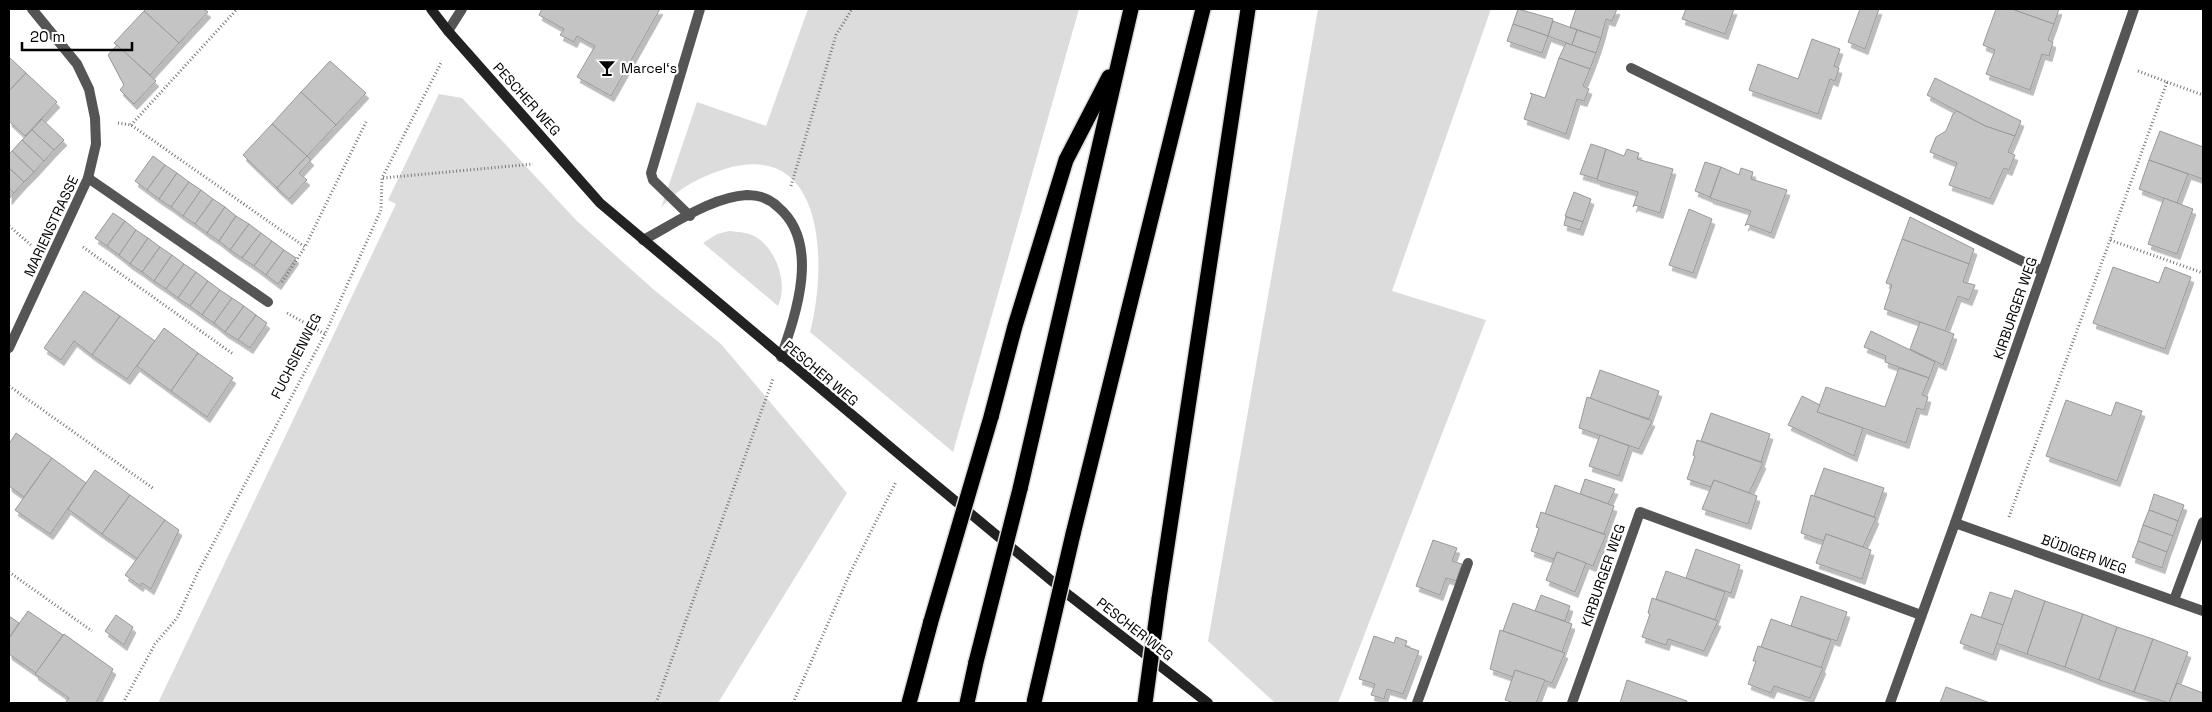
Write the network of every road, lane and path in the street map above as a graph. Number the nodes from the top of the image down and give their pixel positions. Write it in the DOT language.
graph roads {
  1 [pos="32,9"];
  2 [pos="237,9"];
  3 [pos="431,9"];
  4 [pos="462,9"];
  5 [pos="700,9"];
  6 [pos="852,9"];
  7 [pos="1131,9"];
  8 [pos="1203,9"];
  9 [pos="1248,9"];
  10 [pos="2134,9"];
  11 [pos="448,31"];
  12 [pos="1120,55"];
  13 [pos="2115,63"];
  14 [pos="1630,68"];
  15 [pos="2167,82"];
  16 [pos="2203,95"];
  17 [pos="95,118"];
  18 [pos="366,120"];
  19 [pos="131,125"];
  20 [pos="563,161"];
  21 [pos="88,178"];
  22 [pos="382,178"];
  23 [pos="783,211"];
  24 [pos="690,216"];
  25 [pos="63,233"];
  26 [pos="643,240"];
  27 [pos="2110,240"];
  28 [pos="305,247"];
  29 [pos="2042,271"];
  30 [pos="2203,273"];
  31 [pos="268,302"];
  32 [pos="325,334"];
  33 [pos="9,348"];
  34 [pos="233,354"];
  35 [pos="781,357"];
  36 [pos="9,386"];
  37 [pos="907,461"];
  38 [pos="154,488"];
  39 [pos="2203,522"];
  40 [pos="1955,523"];
  41 [pos="2001,539"];
  42 [pos="1468,563"];
  43 [pos="9,572"];
  44 [pos="2174,600"];
  45 [pos="2203,611"];
  46 [pos="1921,615"];
  47 [pos="92,630"];
  48 [pos="1034,702"];
  49 [pos="123,703"];
  50 [pos="656,703"];
  51 [pos="793,703"];
  52 [pos="909,703"];
  53 [pos="967,703"];
  54 [pos="1145,703"];
  55 [pos="1208,703"];
  56 [pos="1417,703"];
  57 [pos="1572,703"];
  58 [pos="1890,703"];
  1 -- 17 [label="street, MARIENSTRASSE"];
  2 -- 19 [label="path"];
  3 -- 11 [label="street, PESCHER WEG"];
  4 -- 11 [label="street"];
  5 -- 24 [label="street"];
  6 -- 23 [label="path"];
  7 -- 12 [label="highway"];
  8 -- 48 [label="highway, bridge"];
  9 -- 54 [label="highway, bridge"];
  10 -- 13 [label="street, KIRBURGER WEG"];
  11 -- 20 [label="street, PESCHER WEG"];
  11 -- 22 [label="path, FUCHSIENWEG"];
  12 -- 52 [label="highway, bridge"];
  12 -- 53 [label="highway, bridge"];
  13 -- 15 [label="path"];
  13 -- 29 [label="street, KIRBURGER WEG"];
  14 -- 29 [label="street"];
  15 -- 16 [label="path"];
  15 -- 27 [label="path"];
  17 -- 19 [label="path"];
  17 -- 21 [label="street, MARIENSTRASSE"];
  18 -- 28 [label="path"];
  19 -- 28 [label="path"];
  20 -- 22 [label="path"];
  20 -- 26 [label="street, PESCHER WEG"];
  21 -- 25 [label="street, MARIENSTRASSE"];
  21 -- 31 [label="street"];
  22 -- 32 [label="path, FUCHSIENWEG"];
  23 -- 24 [label="street"];
  23 -- 35 [label="street"];
  24 -- 26 [label="street"];
  25 -- 33 [label="street, MARIENSTRASSE"];
  25 -- 34 [label="path"];
  26 -- 35 [label="street, PESCHER WEG"];
  27 -- 30 [label="path"];
  27 -- 41 [label="path"];
  28 -- 31 [label="path"];
  29 -- 40 [label="street, KIRBURGER WEG"];
  31 -- 32 [label="path"];
  32 -- 49 [label="path, FUCHSIENWEG"];
  35 -- 37 [label="street, PESCHER WEG"];
  35 -- 50 [label="path"];
  36 -- 38 [label="path"];
  37 -- 51 [label="path"];
  37 -- 55 [label="street, PESCHER WEG"];
  39 -- 44 [label="street"];
  40 -- 41 [label="street, BÜDIGER WEG"];
  40 -- 46 [label="street, KIRBURGER WEG"];
  41 -- 44 [label="street, BÜDIGER WEG"];
  42 -- 56 [label="street"];
  43 -- 47 [label="path"];
  44 -- 45 [label="street, BÜDIGER WEG"];
  46 -- 57 [label="street, KIRBURGER WEG"];
  46 -- 58 [label="street, KIRBURGER WEG"];
}
